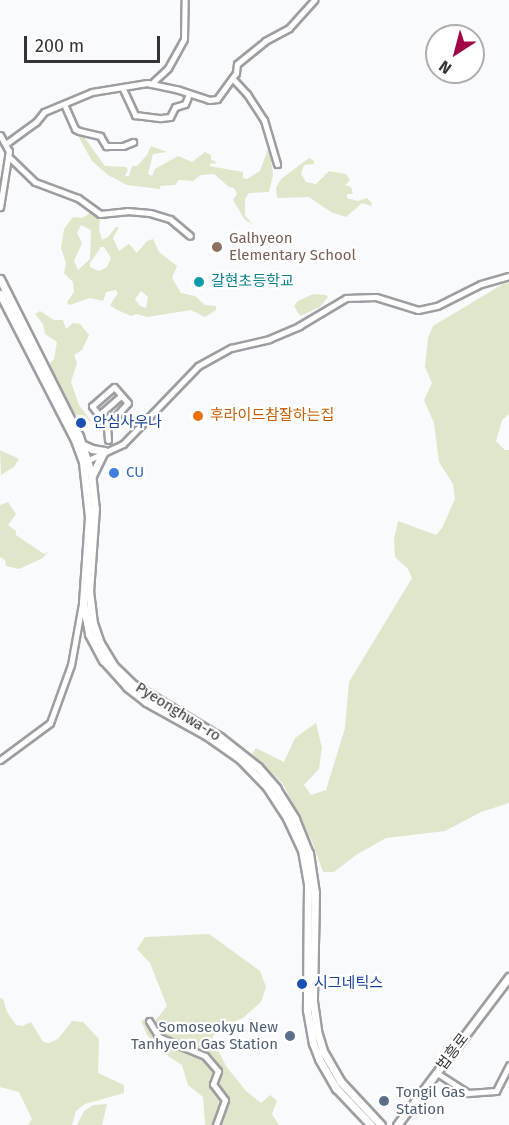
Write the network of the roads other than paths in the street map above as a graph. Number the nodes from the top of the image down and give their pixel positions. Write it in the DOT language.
graph roads {
  1 [pos="185,0"];
  2 [pos="314,0"];
  3 [pos="233,79"];
  4 [pos="151,84"];
  5 [pos="123,89"];
  6 [pos="189,94"];
  7 [pos="64,104"];
  8 [pos="0,135"];
  9 [pos="132,142"];
  10 [pos="6,143"];
  11 [pos="8,156"];
  12 [pos="277,164"];
  13 [pos="3,167"];
  14 [pos="0,207"];
  15 [pos="190,236"];
  16 [pos="509,276"];
  17 [pos="0,279"];
  18 [pos="0,294"];
  19 [pos="122,396"];
  20 [pos="99,416"];
  21 [pos="106,426"];
  22 [pos="108,440"];
  23 [pos="83,445"];
  24 [pos="104,451"];
  25 [pos="85,461"];
  26 [pos="92,476"];
  27 [pos="83,602"];
  28 [pos="0,760"];
  29 [pos="509,977"];
  30 [pos="149,1021"];
  31 [pos="509,1065"];
  32 [pos="437,1073"];
  33 [pos="216,1125"];
  34 [pos="371,1125"];
  35 [pos="381,1125"];
  36 [pos="397,1125"];
  1 -- 4 [label="street"];
  2 -- 3 [label="street"];
  3 -- 6 [label="street"];
  3 -- 12 [label="street"];
  4 -- 5 [label="street"];
  4 -- 6 [label="street"];
  5 -- 6 [label="street"];
  5 -- 7 [label="street"];
  7 -- 9 [label="street"];
  7 -- 10 [label="street"];
  8 -- 10 [label="street"];
  10 -- 11 [label="street"];
  11 -- 13 [label="street"];
  11 -- 15 [label="street"];
  13 -- 14 [label="street"];
  16 -- 24 [label="street"];
  17 -- 23 [label="main road, Pyeonghwa-ro"];
  18 -- 25 [label="main road, Pyeonghwa-ro"];
  19 -- 20 [label="street"];
  19 -- 20 [label="street"];
  19 -- 21 [label="street"];
  20 -- 21 [label="street"];
  21 -- 22 [label="street"];
  23 -- 24 [label="main road"];
  23 -- 25 [label="main road, Pyeonghwa-ro"];
  24 -- 25 [label="street"];
  24 -- 26 [label="main road"];
  25 -- 26 [label="main road, Pyeonghwa-ro"];
  25 -- 27 [label="main road, Pyeonghwa-ro"];
  26 -- 35 [label="main road, Pyeonghwa-ro"];
  27 -- 28 [label="street"];
  27 -- 34 [label="main road, Pyeonghwa-ro"];
  29 -- 32 [label="main road, 법흥로"];
  30 -- 33 [label="street"];
  31 -- 32 [label="street"];
  32 -- 36 [label="main road, 법흥로"];
}
